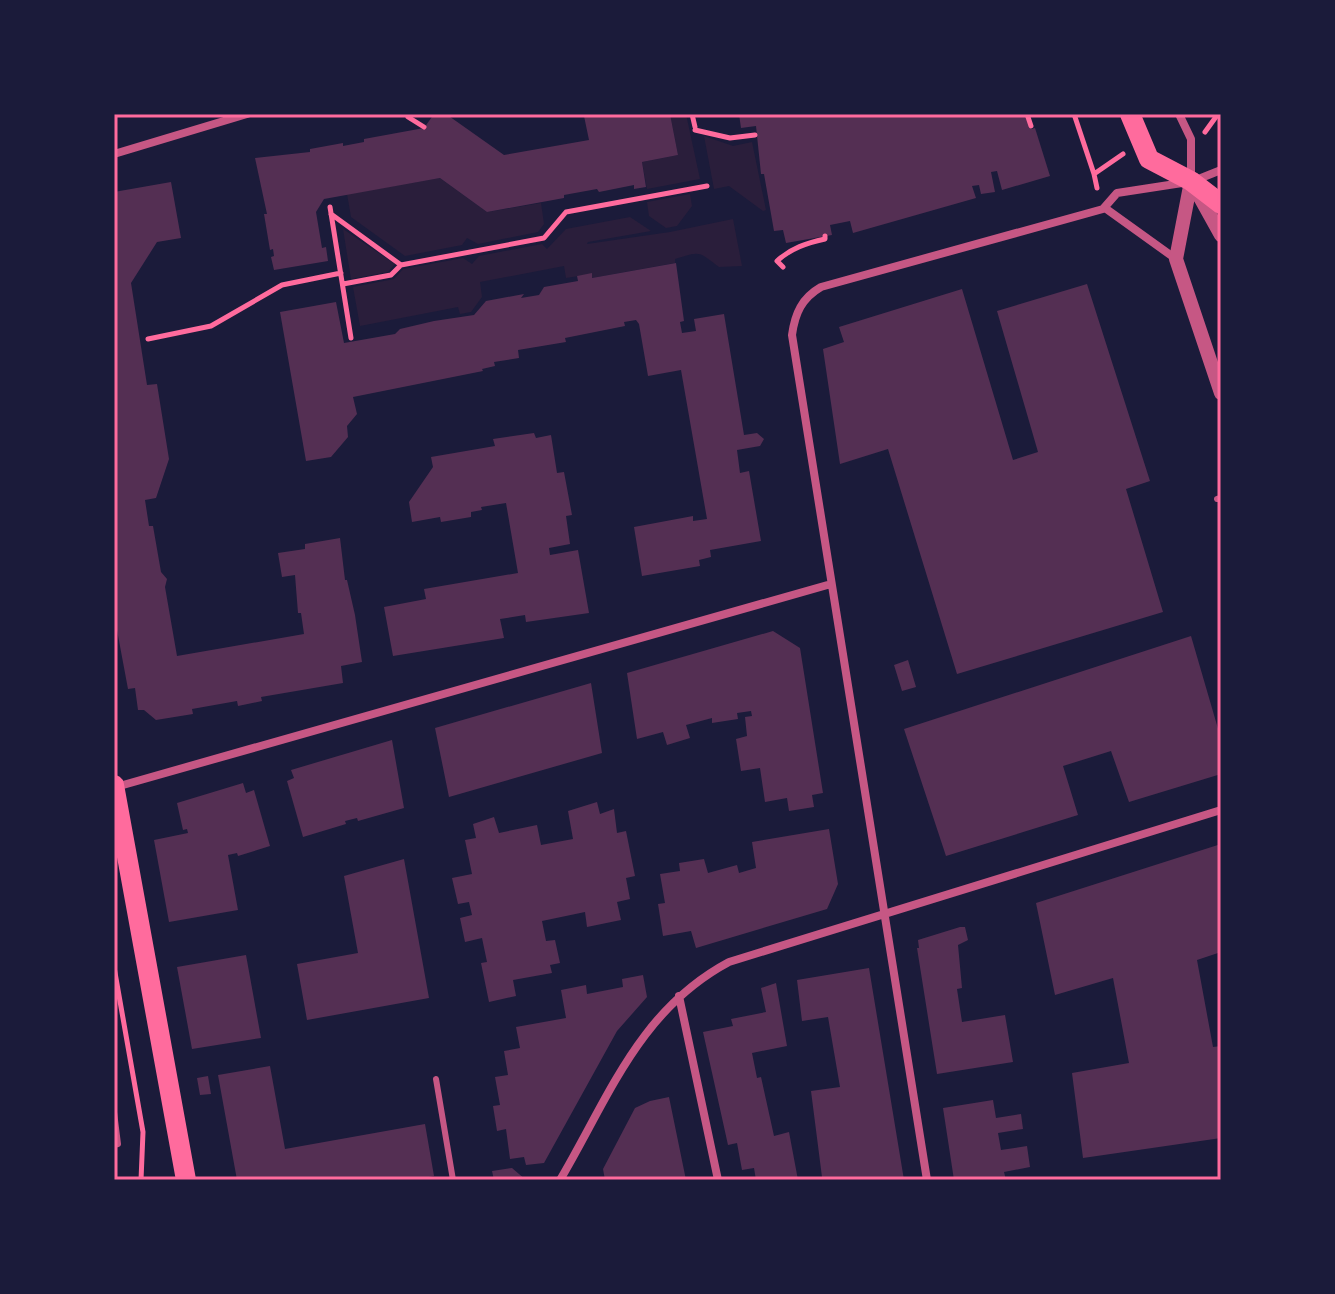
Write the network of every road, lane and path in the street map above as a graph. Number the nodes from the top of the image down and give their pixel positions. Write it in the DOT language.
graph roads {
  1 [pos="247,114"];
  2 [pos="692,114"];
  3 [pos="1027,114"];
  4 [pos="1074,114"];
  5 [pos="1130,114"];
  6 [pos="1179,114"];
  7 [pos="408,117"];
  8 [pos="1031,126"];
  9 [pos="424,127"];
  10 [pos="755,135"];
  11 [pos="114,154"];
  12 [pos="1221,170"];
  13 [pos="1094,174"];
  14 [pos="1191,181"];
  15 [pos="707,186"];
  16 [pos="1221,204"];
  17 [pos="330,207"];
  18 [pos="1105,208"];
  19 [pos="331,214"];
  20 [pos="1221,235"];
  21 [pos="825,236"];
  22 [pos="1176,259"];
  23 [pos="401,265"];
  24 [pos="783,267"];
  25 [pos="341,273"];
  26 [pos="343,284"];
  27 [pos="351,338"];
  28 [pos="148,339"];
  29 [pos="1221,393"];
  30 [pos="831,584"];
  31 [pos="114,786"];
  32 [pos="1221,810"];
  33 [pos="117,826"];
  34 [pos="884,915"];
  35 [pos="114,967"];
  36 [pos="679,996"];
  37 [pos="436,1079"];
  38 [pos="114,1112"];
  39 [pos="114,1145"];
  40 [pos="141,1180"];
  41 [pos="186,1180"];
  42 [pos="453,1180"];
  43 [pos="560,1180"];
  44 [pos="718,1180"];
  45 [pos="927,1180"];
  1 -- 11 [label="street"];
  2 -- 10 [label="path"];
  3 -- 8 [label="path"];
  4 -- 13 [label="path"];
  5 -- 14 [label="main road"];
  6 -- 14 [label="street"];
  7 -- 9 [label="path"];
  12 -- 14 [label="street"];
  14 -- 16 [label="main road"];
  14 -- 18 [label="street"];
  14 -- 20 [label="street"];
  14 -- 22 [label="street"];
  15 -- 23 [label="path"];
  17 -- 19 [label="path"];
  18 -- 22 [label="street"];
  18 -- 30 [label="street"];
  19 -- 23 [label="path"];
  19 -- 25 [label="path"];
  21 -- 24 [label="path"];
  22 -- 29 [label="street"];
  23 -- 26 [label="path"];
  25 -- 26 [label="path"];
  25 -- 28 [label="path"];
  26 -- 27 [label="path"];
  30 -- 31 [label="street"];
  30 -- 34 [label="street"];
  31 -- 33 [label="main road"];
  32 -- 34 [label="street"];
  33 -- 41 [label="main road"];
  34 -- 36 [label="street"];
  34 -- 45 [label="street"];
  35 -- 40 [label="path"];
  36 -- 43 [label="street"];
  36 -- 44 [label="street"];
  37 -- 42 [label="lane"];
  38 -- 39 [label="lane"];
}
